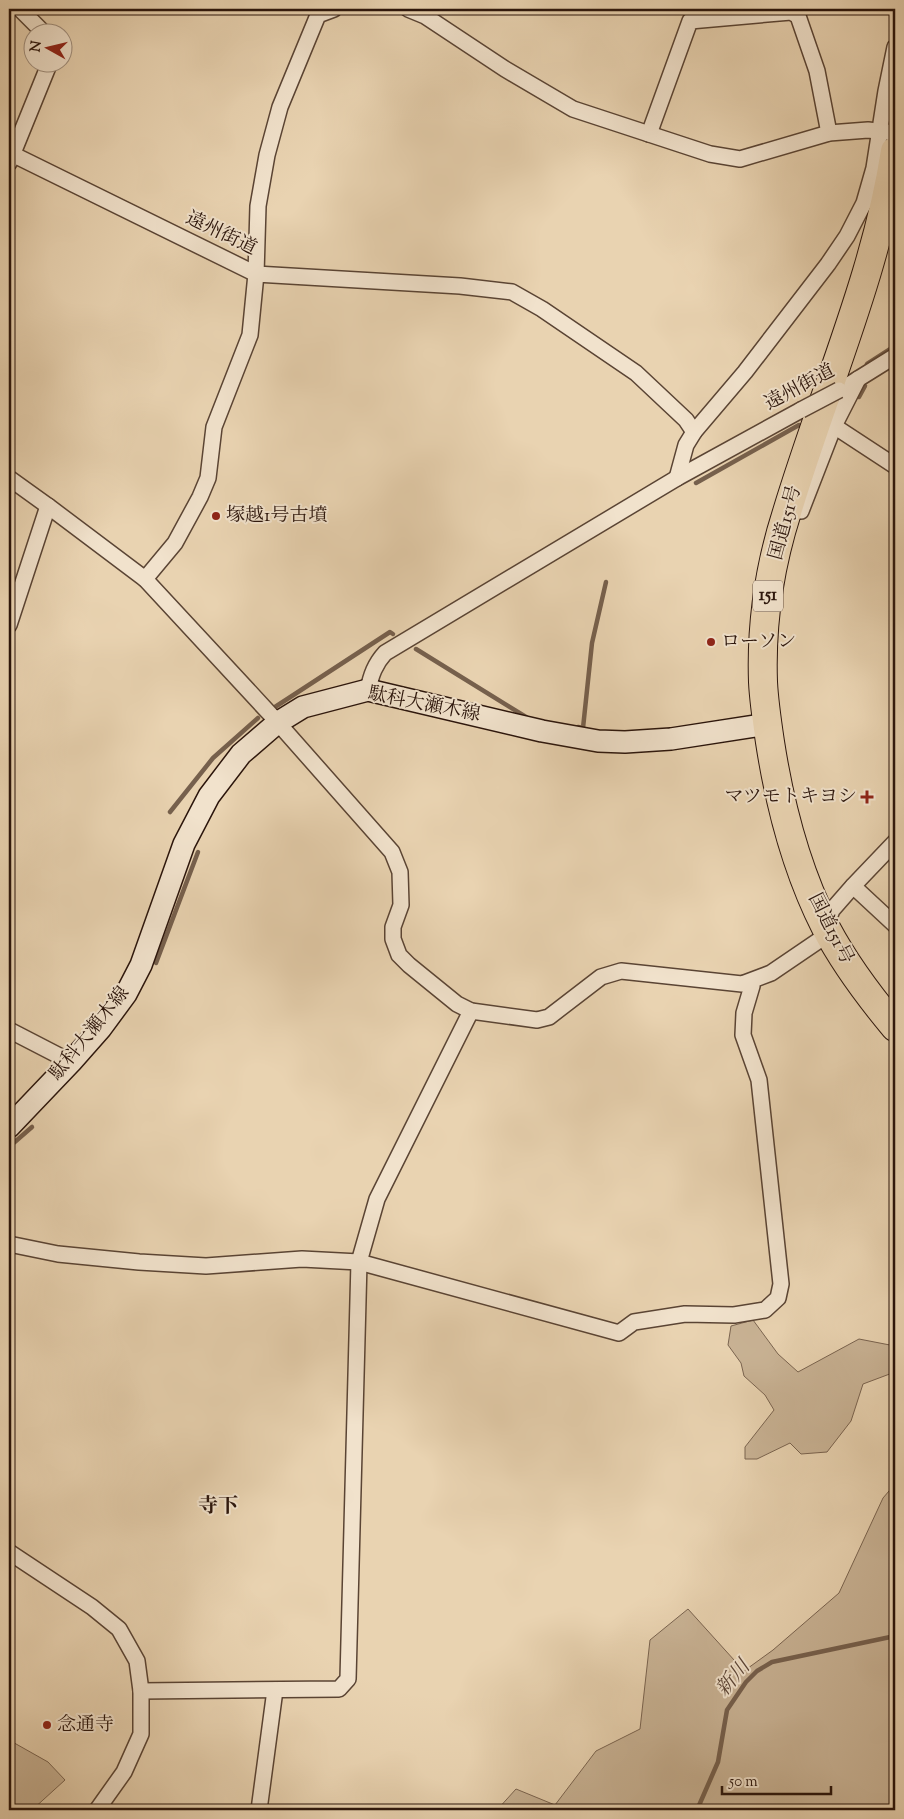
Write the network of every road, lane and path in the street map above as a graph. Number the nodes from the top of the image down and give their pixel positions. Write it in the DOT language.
graph roads {
  1 [pos="20,9"];
  2 [pos="334,9"];
  3 [pos="408,9"];
  4 [pos="33,22"];
  5 [pos="895,47"];
  6 [pos="46,72"];
  7 [pos="829,133"];
  8 [pos="649,134"];
  9 [pos="890,138"];
  10 [pos="11,159"];
  11 [pos="256,274"];
  12 [pos="895,356"];
  13 [pos="858,379"];
  14 [pos="834,426"];
  15 [pos="694,432"];
  16 [pos="895,466"];
  17 [pos="9,478"];
  18 [pos="677,478"];
  19 [pos="48,506"];
  20 [pos="787,511"];
  21 [pos="145,579"];
  22 [pos="9,625"];
  23 [pos="368,690"];
  24 [pos="277,723"];
  25 [pos="768,724"];
  26 [pos="895,842"];
  27 [pos="853,886"];
  28 [pos="895,925"];
  29 [pos="826,927"];
  30 [pos="750,982"];
  31 [pos="471,1011"];
  32 [pos="895,1027"];
  33 [pos="9,1030"];
  34 [pos="71,1062"];
  35 [pos="9,1127"];
  36 [pos="9,1244"];
  37 [pos="359,1262"];
  38 [pos="9,1552"];
  39 [pos="275,1690"];
  40 [pos="141,1691"];
  41 [pos="97,1810"];
  42 [pos="259,1810"];
  1 -- 4 [label="street"];
  2 -- 11 [label="street"];
  3 -- 8 [label="street"];
  5 -- 9 [label="street"];
  6 -- 10 [label="street, 遠州街道"];
  7 -- 8 [label="street"];
  7 -- 8 [label="street"];
  7 -- 9 [label="street"];
  9 -- 15 [label="street"];
  9 -- 20 [label="highway, 国道151号 / 151"];
  10 -- 11 [label="street, 遠州街道"];
  11 -- 15 [label="street, 遠州街道"];
  11 -- 21 [label="street"];
  12 -- 13 [label="street"];
  13 -- 14 [label="street, 遠州街道"];
  13 -- 18 [label="street, 遠州街道, bridge"];
  14 -- 16 [label="street"];
  14 -- 20 [label="street, 遠州街道"];
  15 -- 18 [label="street"];
  17 -- 19 [label="street"];
  18 -- 23 [label="street, 遠州街道"];
  19 -- 21 [label="street"];
  19 -- 22 [label="street"];
  20 -- 25 [label="highway, 国道151号 / 151"];
  21 -- 24 [label="street"];
  23 -- 24 [label="main road, 駄科大瀬木線"];
  23 -- 25 [label="main road, 駄科大瀬木線"];
  24 -- 31 [label="street"];
  24 -- 34 [label="main road, 駄科大瀬木線"];
  25 -- 29 [label="highway, 国道151号 / 151"];
  26 -- 27 [label="street"];
  27 -- 28 [label="street"];
  27 -- 29 [label="street"];
  29 -- 30 [label="street"];
  29 -- 32 [label="highway, 国道151号 / 151"];
  30 -- 31 [label="street"];
  30 -- 37 [label="street"];
  31 -- 37 [label="street"];
  33 -- 34 [label="street"];
  34 -- 35 [label="main road, 駄科大瀬木線"];
  36 -- 37 [label="street"];
  37 -- 39 [label="street"];
  38 -- 40 [label="street"];
  39 -- 40 [label="street"];
  39 -- 42 [label="street"];
  40 -- 41 [label="street"];
}
